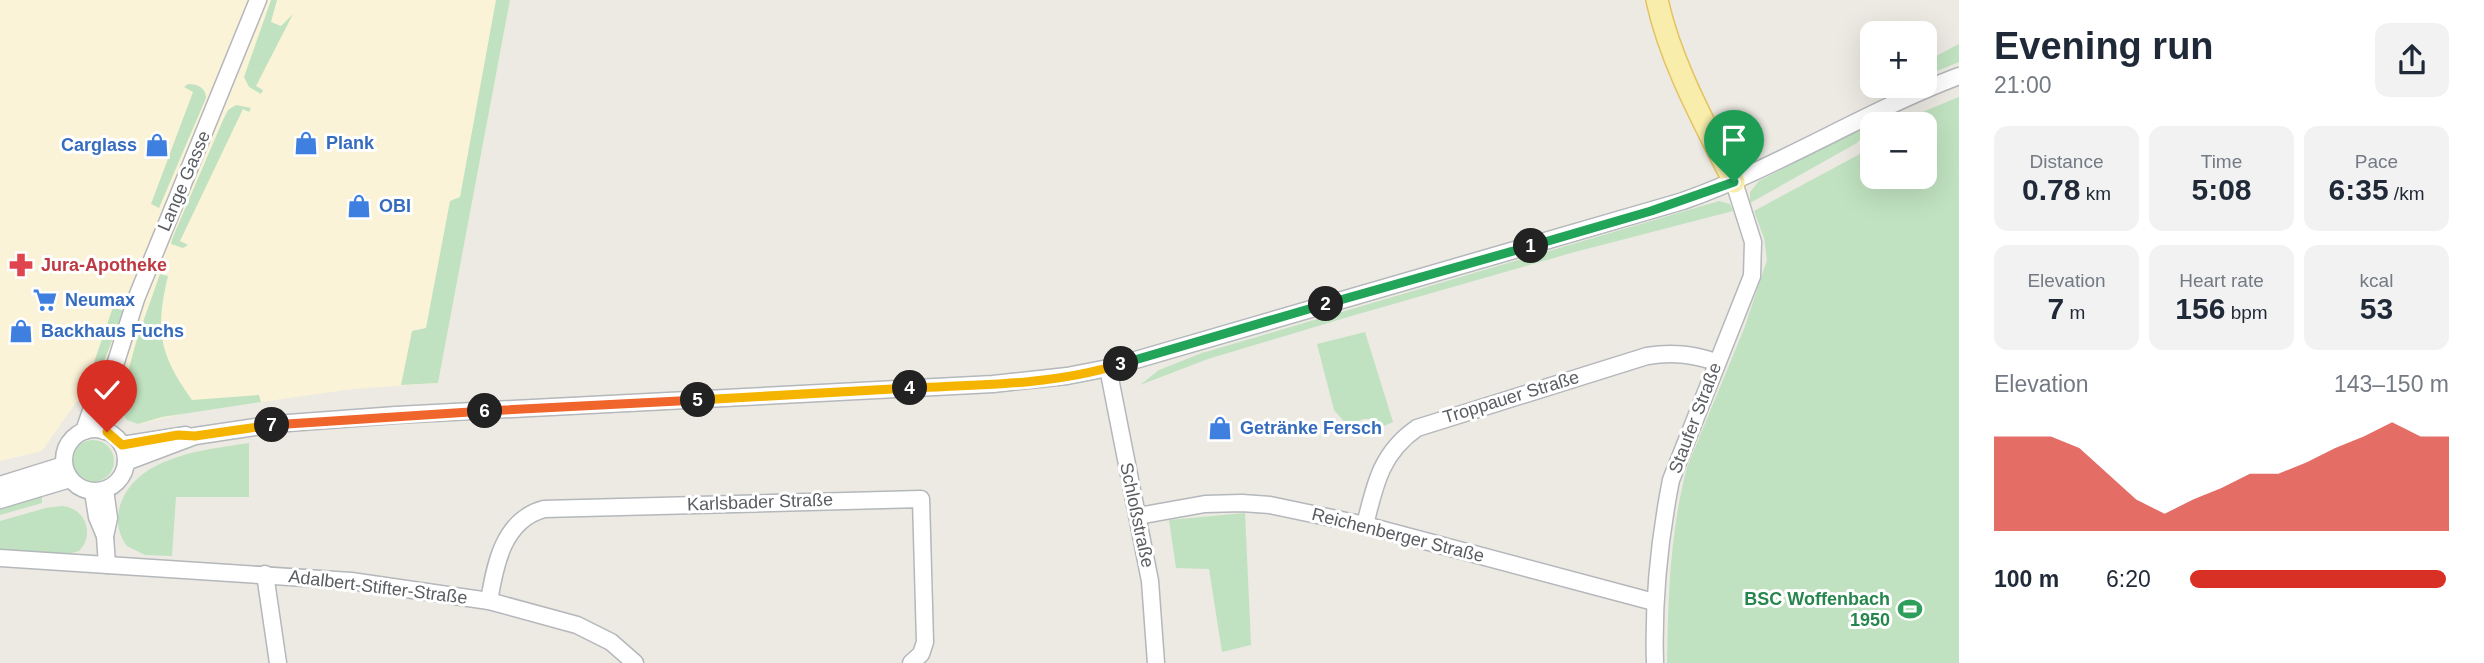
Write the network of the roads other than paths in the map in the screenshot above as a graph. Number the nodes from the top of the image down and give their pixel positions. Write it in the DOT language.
graph roads {
  1 [pos="258,0"];
  2 [pos="1657,0"];
  3 [pos="1959,76"];
  4 [pos="1734,182"];
  5 [pos="1716,362"];
  6 [pos="115,365"];
  7 [pos="1108,368"];
  8 [pos="84,431"];
  9 [pos="104,431"];
  10 [pos="195,436"];
  11 [pos="122,445"];
  12 [pos="126,462"];
  13 [pos="67,472"];
  14 [pos="0,485"];
  15 [pos="99,491"];
  16 [pos="0,500"];
  17 [pos="1138,516"];
  18 [pos="1365,525"];
  19 [pos="0,558"];
  20 [pos="107,565"];
  21 [pos="265,574"];
  22 [pos="489,601"];
  23 [pos="1654,602"];
  24 [pos="278,663"];
  25 [pos="635,663"];
  26 [pos="911,663"];
  27 [pos="1156,663"];
  28 [pos="1655,663"];
  1 -- 6 [label="street, Lange Gasse"];
  2 -- 4 [label="main road"];
  3 -- 4 [label="street"];
  4 -- 5 [label="street, Staufer Straße"];
  4 -- 7 [label="street"];
  5 -- 18 [label="street, Troppauer Straße"];
  5 -- 23 [label="street, Staufer Straße"];
  6 -- 8 [label="street, Lange Gasse"];
  6 -- 9 [label="street, Lange Gasse"];
  7 -- 10 [label="street"];
  7 -- 17 [label="street, Schloßstraße"];
  8 -- 9 [label="street"];
  8 -- 13 [label="street"];
  9 -- 11 [label="street"];
  10 -- 11 [label="street"];
  10 -- 12 [label="street"];
  11 -- 12 [label="street"];
  12 -- 15 [label="street"];
  13 -- 14 [label="street"];
  13 -- 15 [label="street"];
  13 -- 16 [label="street"];
  15 -- 20 [label="street"];
  17 -- 18 [label="street, Reichenberger Straße"];
  17 -- 27 [label="street, Schloßstraße"];
  18 -- 23 [label="street, Reichenberger Straße"];
  19 -- 20 [label="street, Adalbert-Stifter-Straße"];
  20 -- 21 [label="street, Adalbert-Stifter-Straße"];
  21 -- 22 [label="street, Adalbert-Stifter-Straße"];
  21 -- 24 [label="street"];
  22 -- 25 [label="street, Adalbert-Stifter-Straße"];
  22 -- 26 [label="street, Karlsbader Straße"];
  23 -- 28 [label="street, Staufer Straße"];
}
